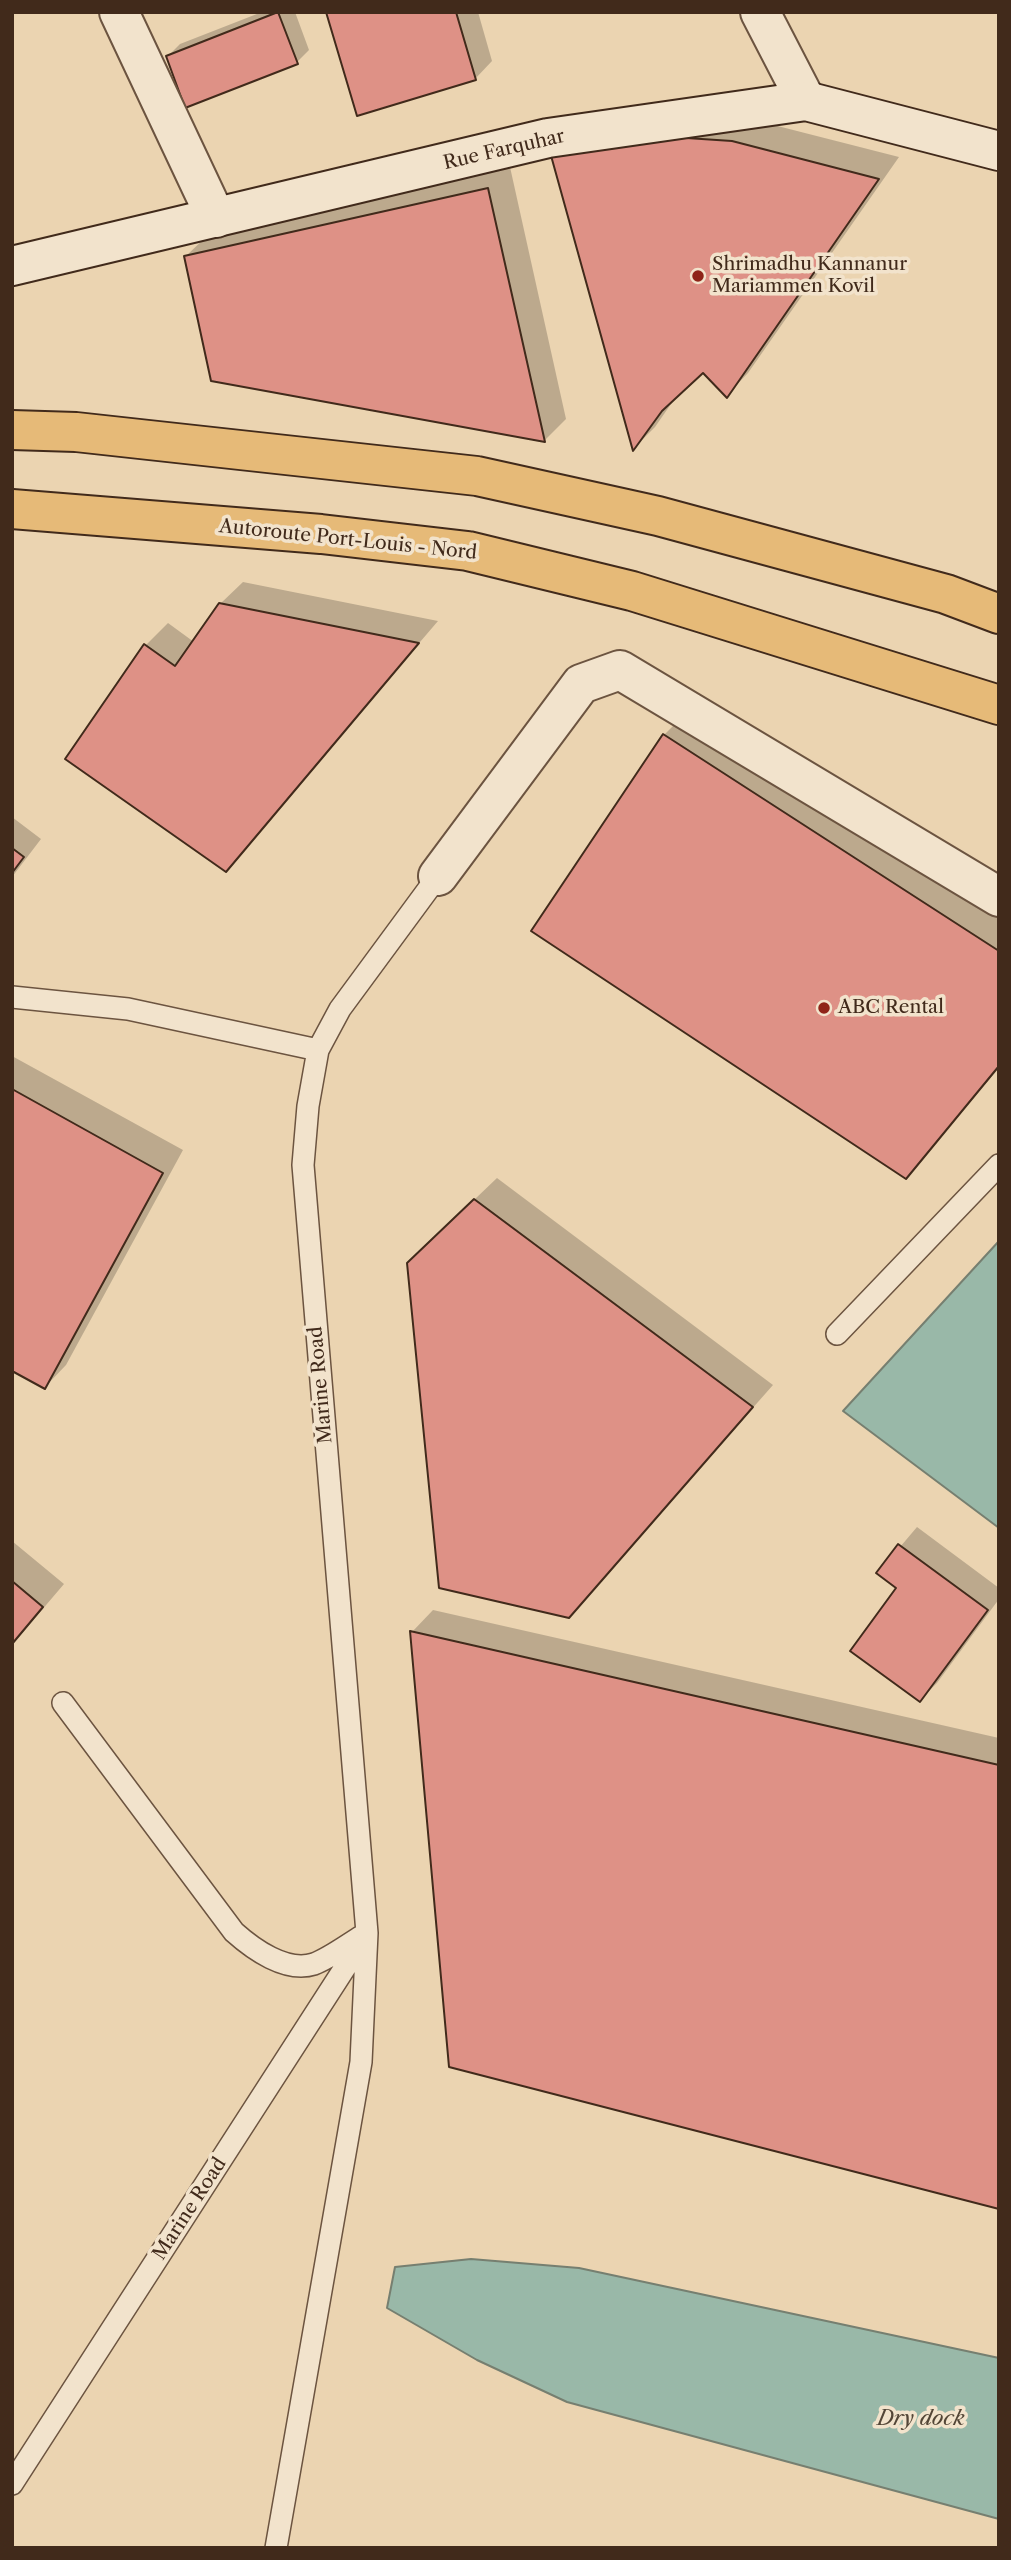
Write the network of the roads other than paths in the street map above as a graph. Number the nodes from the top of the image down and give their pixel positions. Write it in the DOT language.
graph roads {
  1 [pos="760,12"];
  2 [pos="130,19"];
  3 [pos="806,101"];
  4 [pos="999,151"];
  5 [pos="216,218"];
  6 [pos="12,266"];
  7 [pos="12,429"];
  8 [pos="12,509"];
  9 [pos="999,614"];
  10 [pos="999,705"];
  11 [pos="439,876"];
  12 [pos="999,897"];
  13 [pos="12,997"];
  14 [pos="318,1050"];
  15 [pos="999,1165"];
  16 [pos="837,1334"];
  17 [pos="62,1703"];
  18 [pos="367,1933"];
  19 [pos="12,2484"];
  20 [pos="276,2548"];
  1 -- 3 [label="street"];
  2 -- 5 [label="street"];
  3 -- 4 [label="street, Rue Farquhar"];
  3 -- 5 [label="street, Rue Farquhar"];
  5 -- 6 [label="street, Rue Farquhar"];
  7 -- 9 [label="highway"];
  8 -- 10 [label="highway, Autoroute Port-Louis - Nord"];
  11 -- 12 [label="street"];
  11 -- 14 [label="lane, Marine Road"];
  13 -- 14 [label="lane"];
  14 -- 18 [label="lane, Marine Road"];
  15 -- 16 [label="lane"];
  17 -- 18 [label="lane"];
  18 -- 19 [label="lane, Marine Road"];
  18 -- 20 [label="lane, Marine Road"];
}
